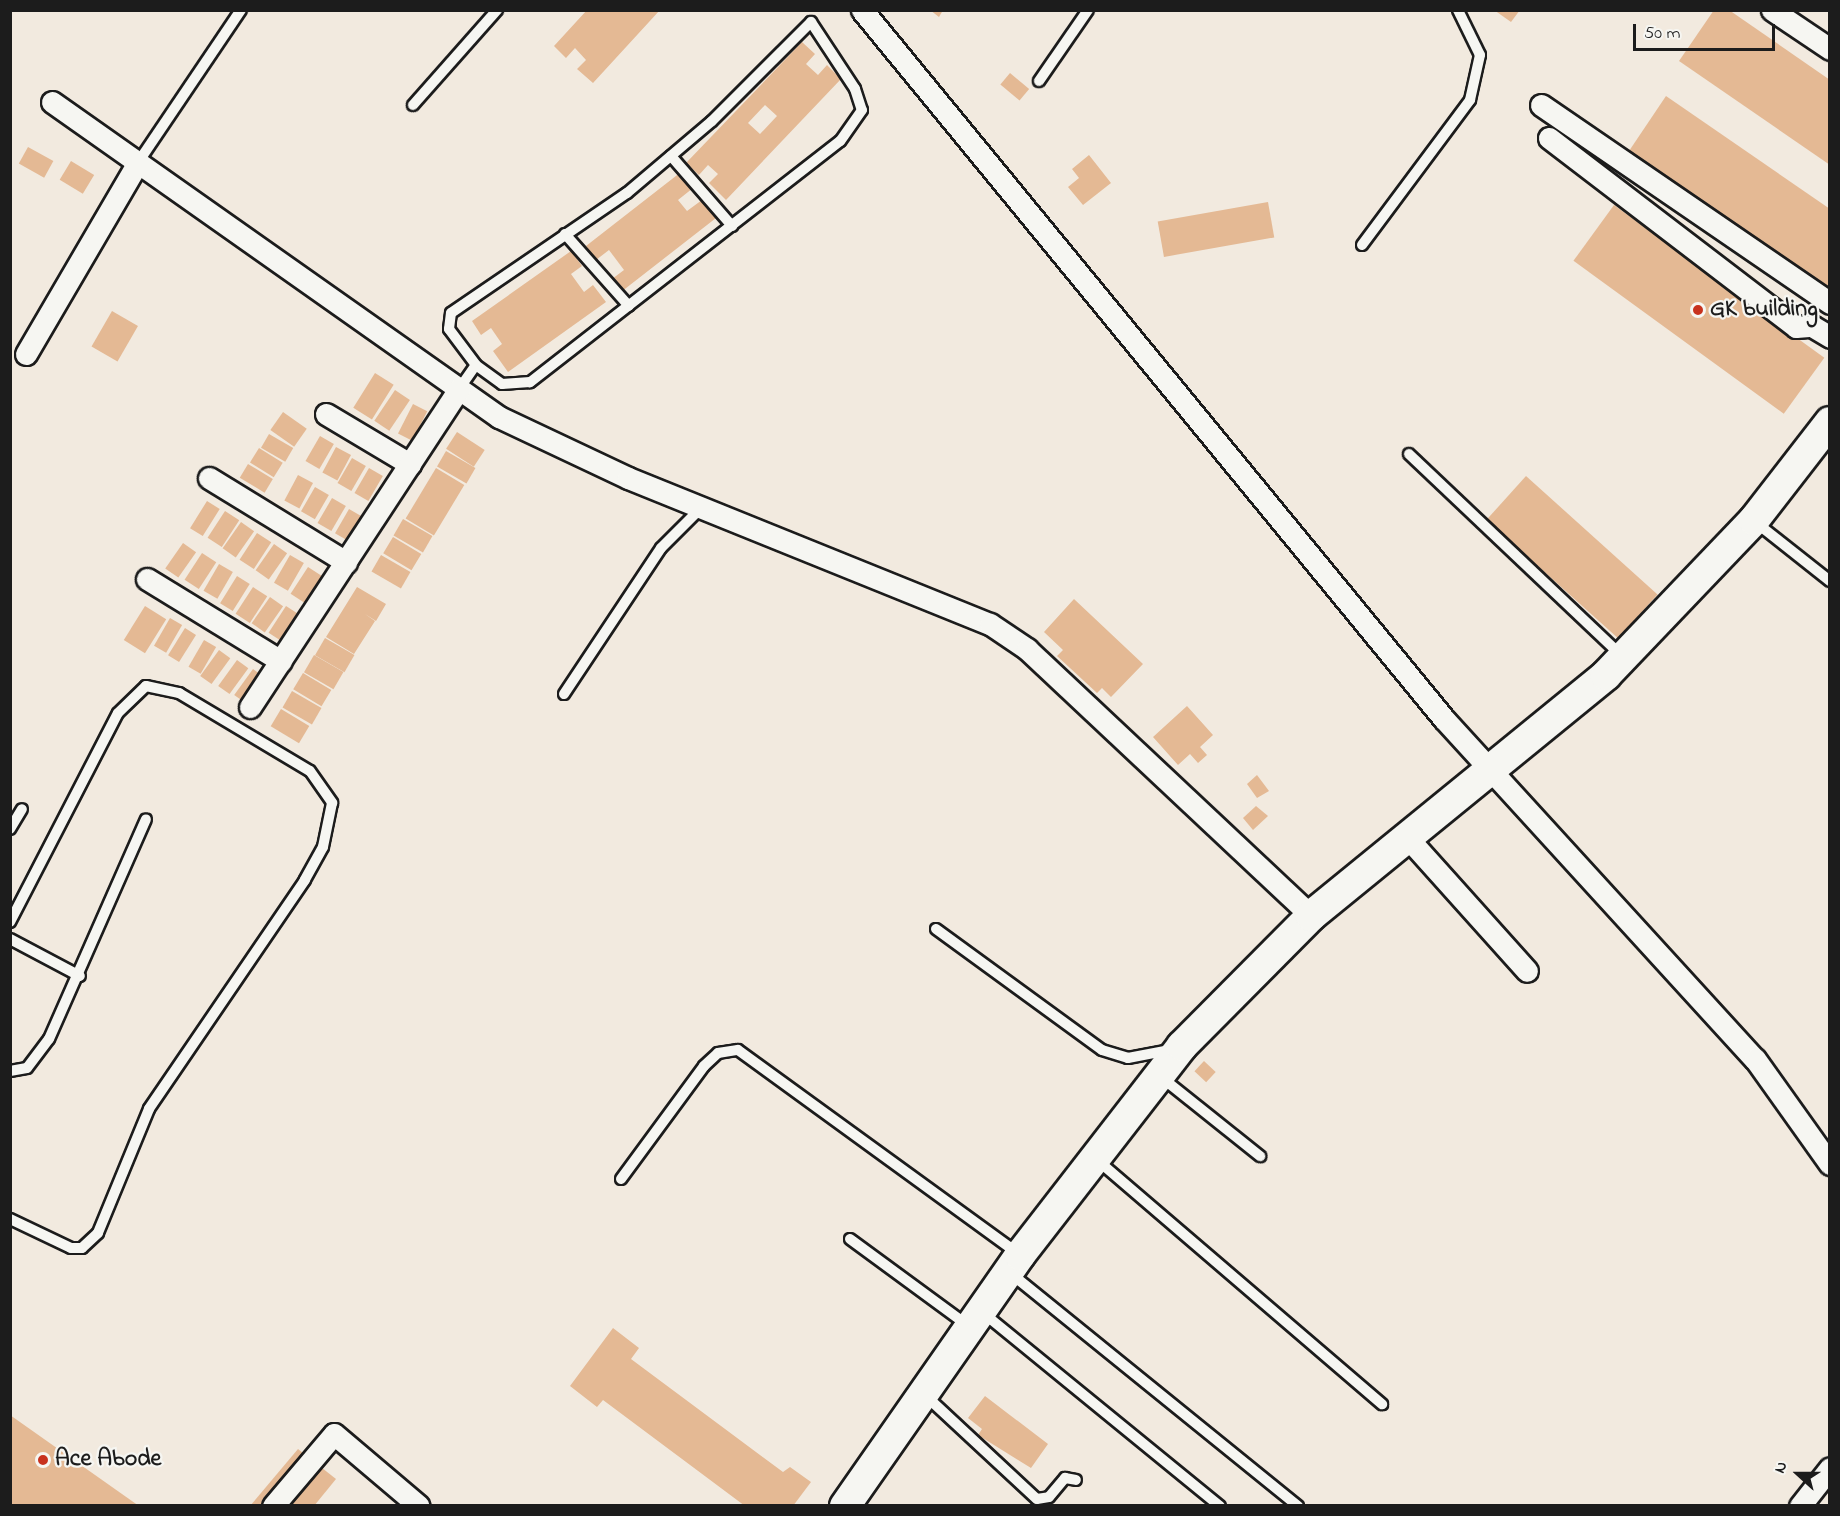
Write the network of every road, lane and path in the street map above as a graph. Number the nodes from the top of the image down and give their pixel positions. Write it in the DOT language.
graph roads {
  1 [pos="241,10"];
  2 [pos="497,10"];
  3 [pos="862,10"];
  4 [pos="1088,10"];
  5 [pos="1458,10"];
  6 [pos="1772,10"];
  7 [pos="1830,49"];
  8 [pos="1039,81"];
  9 [pos="52,102"];
  10 [pos="413,105"];
  11 [pos="1540,105"];
  12 [pos="1549,138"];
  13 [pos="671,156"];
  14 [pos="137,164"];
  15 [pos="732,226"];
  16 [pos="564,234"];
  17 [pos="1362,245"];
  18 [pos="1830,303"];
  19 [pos="629,306"];
  20 [pos="1830,337"];
  21 [pos="26,354"];
  22 [pos="476,365"];
  23 [pos="459,389"];
  24 [pos="326,414"];
  25 [pos="1830,422"];
  26 [pos="1409,454"];
  27 [pos="410,464"];
  28 [pos="209,478"];
  29 [pos="702,507"];
  30 [pos="1754,520"];
  31 [pos="346,562"];
  32 [pos="147,579"];
  33 [pos="1830,581"];
  34 [pos="1623,658"];
  35 [pos="280,662"];
  36 [pos="564,694"];
  37 [pos="250,707"];
  38 [pos="1489,772"];
  39 [pos="21,809"];
  40 [pos="146,819"];
  41 [pos="10,829"];
  42 [pos="1406,836"];
  43 [pos="1311,916"];
  44 [pos="10,922"];
  45 [pos="936,929"];
  46 [pos="10,939"];
  47 [pos="1527,971"];
  48 [pos="80,976"];
  49 [pos="1182,1046"];
  50 [pos="10,1071"];
  51 [pos="1158,1075"];
  52 [pos="1260,1156"];
  53 [pos="1093,1157"];
  54 [pos="1830,1164"];
  55 [pos="621,1179"];
  56 [pos="10,1219"];
  57 [pos="850,1239"];
  58 [pos="1015,1263"];
  59 [pos="976,1319"];
  60 [pos="925,1396"];
  61 [pos="1382,1404"];
  62 [pos="1830,1468"];
  63 [pos="1077,1480"];
  64 [pos="273,1506"];
  65 [pos="418,1506"];
  66 [pos="845,1506"];
  67 [pos="1220,1506"];
  68 [pos="1298,1506"];
  69 [pos="1800,1506"];
  1 -- 14 [label="lane"];
  2 -- 10 [label="lane"];
  3 -- 38 [label="street"];
  4 -- 8 [label="lane"];
  5 -- 17 [label="lane"];
  6 -- 7 [label="street"];
  9 -- 14 [label="street"];
  11 -- 18 [label="street"];
  12 -- 20 [label="street"];
  13 -- 15 [label="lane"];
  13 -- 15 [label="lane"];
  13 -- 16 [label="lane"];
  14 -- 21 [label="street"];
  14 -- 23 [label="street"];
  15 -- 19 [label="lane"];
  16 -- 19 [label="lane"];
  16 -- 22 [label="lane"];
  19 -- 22 [label="lane"];
  22 -- 23 [label="lane"];
  23 -- 27 [label="street"];
  23 -- 29 [label="street"];
  24 -- 27 [label="street"];
  25 -- 30 [label="main road"];
  26 -- 34 [label="lane"];
  27 -- 31 [label="street"];
  28 -- 31 [label="street"];
  29 -- 36 [label="lane"];
  29 -- 43 [label="street"];
  30 -- 33 [label="lane"];
  30 -- 34 [label="main road"];
  31 -- 35 [label="street"];
  32 -- 35 [label="street"];
  34 -- 38 [label="main road"];
  35 -- 37 [label="street"];
  38 -- 42 [label="main road"];
  38 -- 54 [label="street"];
  39 -- 41 [label="lane"];
  40 -- 48 [label="lane"];
  42 -- 43 [label="main road"];
  42 -- 47 [label="street"];
  43 -- 49 [label="main road"];
  44 -- 56 [label="lane"];
  45 -- 49 [label="lane"];
  46 -- 48 [label="lane"];
  48 -- 50 [label="lane"];
  49 -- 51 [label="main road"];
  51 -- 52 [label="lane"];
  51 -- 53 [label="main road"];
  53 -- 58 [label="main road"];
  53 -- 61 [label="lane"];
  55 -- 58 [label="lane"];
  57 -- 59 [label="lane"];
  58 -- 59 [label="main road"];
  58 -- 68 [label="lane"];
  59 -- 60 [label="main road"];
  59 -- 67 [label="lane"];
  60 -- 63 [label="lane"];
  60 -- 66 [label="main road"];
  62 -- 69 [label="street"];
  64 -- 65 [label="street"];
}
